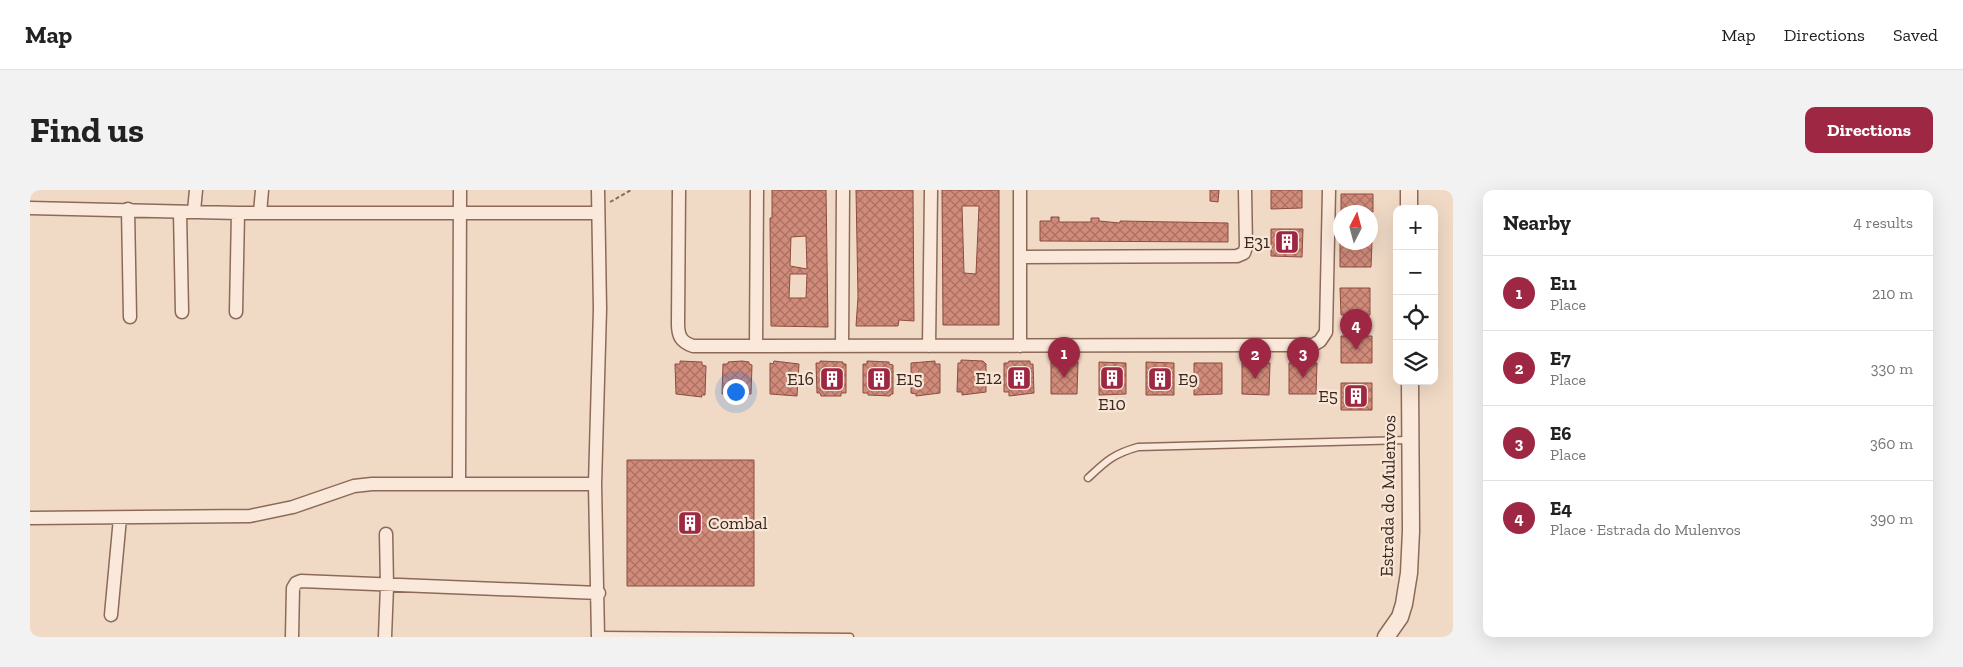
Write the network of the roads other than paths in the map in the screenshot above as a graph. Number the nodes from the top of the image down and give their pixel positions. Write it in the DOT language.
graph roads {
  1 [pos="196,190"];
  2 [pos="262,190"];
  3 [pos="460,190"];
  4 [pos="598,190"];
  5 [pos="678,190"];
  6 [pos="757,190"];
  7 [pos="843,190"];
  8 [pos="931,190"];
  9 [pos="1020,190"];
  10 [pos="1245,190"];
  11 [pos="1329,190"];
  12 [pos="1409,190"];
  13 [pos="1409,205"];
  14 [pos="30,208"];
  15 [pos="128,209"];
  16 [pos="598,209"];
  17 [pos="194,211"];
  18 [pos="180,212"];
  19 [pos="260,212"];
  20 [pos="460,212"];
  21 [pos="238,213"];
  22 [pos="1021,256"];
  23 [pos="182,312"];
  24 [pos="236,312"];
  25 [pos="130,317"];
  26 [pos="756,346"];
  27 [pos="842,346"];
  28 [pos="928,346"];
  29 [pos="1020,346"];
  30 [pos="1410,385"];
  31 [pos="1410,440"];
  32 [pos="1088,478"];
  33 [pos="459,484"];
  34 [pos="595,484"];
  35 [pos="30,518"];
  36 [pos="120,518"];
  37 [pos="386,534"];
  38 [pos="387,586"];
  39 [pos="599,593"];
  40 [pos="111,615"];
  41 [pos="598,636"];
  42 [pos="639,636"];
  43 [pos="292,637"];
  44 [pos="385,637"];
  45 [pos="850,637"];
  46 [pos="1386,637"];
  1 -- 17 [label="street"];
  2 -- 19 [label="street"];
  3 -- 20 [label="street"];
  4 -- 16 [label="street"];
  5 -- 26 [label="street"];
  6 -- 26 [label="street"];
  7 -- 27 [label="street"];
  8 -- 28 [label="street"];
  9 -- 22 [label="street"];
  10 -- 22 [label="street"];
  11 -- 29 [label="street"];
  12 -- 13 [label="street"];
  14 -- 15 [label="street"];
  15 -- 18 [label="street"];
  15 -- 25 [label="street"];
  16 -- 20 [label="street"];
  16 -- 34 [label="street"];
  17 -- 18 [label="street"];
  17 -- 21 [label="street"];
  18 -- 23 [label="street"];
  19 -- 20 [label="street"];
  19 -- 21 [label="street"];
  20 -- 33 [label="street"];
  21 -- 24 [label="street"];
  22 -- 29 [label="street"];
  26 -- 27 [label="street"];
  27 -- 28 [label="street"];
  28 -- 29 [label="street"];
  30 -- 31 [label="street, Estrada do Mulenvos"];
  31 -- 32 [label="lane"];
  31 -- 46 [label="street, Estrada do Mulenvos"];
  33 -- 34 [label="street"];
  33 -- 36 [label="street"];
  34 -- 39 [label="street"];
  35 -- 36 [label="street"];
  36 -- 40 [label="street"];
  37 -- 38 [label="street"];
  38 -- 39 [label="street"];
  38 -- 43 [label="street"];
  38 -- 44 [label="street"];
  39 -- 41 [label="street"];
  41 -- 42 [label="lane"];
  42 -- 45 [label="lane"];
}
